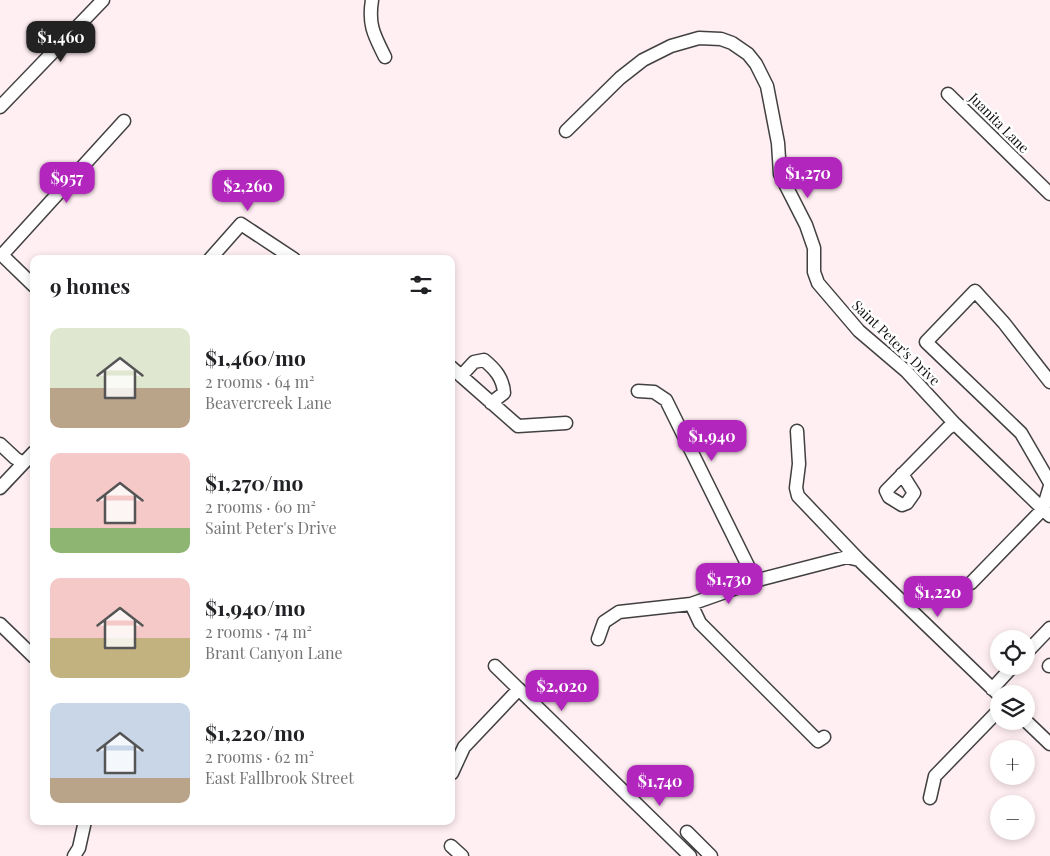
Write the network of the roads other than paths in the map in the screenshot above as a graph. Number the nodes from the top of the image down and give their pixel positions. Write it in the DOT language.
graph roads {
  1 [pos="102,0"];
  2 [pos="372,0"];
  3 [pos="385,57"];
  4 [pos="948,94"];
  5 [pos="0,107"];
  6 [pos="124,121"];
  7 [pos="566,132"];
  8 [pos="1050,194"];
  9 [pos="214,255"];
  10 [pos="288,255"];
  11 [pos="30,282"];
  12 [pos="456,372"];
  13 [pos="1050,382"];
  14 [pos="638,391"];
  15 [pos="491,403"];
  16 [pos="566,423"];
  17 [pos="955,424"];
  18 [pos="797,431"];
  19 [pos="0,444"];
  20 [pos="30,456"];
  21 [pos="23,463"];
  22 [pos="902,474"];
  23 [pos="1050,484"];
  24 [pos="0,488"];
  25 [pos="1046,512"];
  26 [pos="859,560"];
  27 [pos="756,582"];
  28 [pos="971,583"];
  29 [pos="691,604"];
  30 [pos="0,624"];
  31 [pos="1050,628"];
  32 [pos="598,639"];
  33 [pos="1035,644"];
  34 [pos="30,653"];
  35 [pos="495,666"];
  36 [pos="990,687"];
  37 [pos="519,689"];
  38 [pos="990,719"];
  39 [pos="1035,730"];
  40 [pos="824,737"];
  41 [pos="1050,744"];
  42 [pos="455,766"];
  43 [pos="930,798"];
  44 [pos="84,825"];
  45 [pos="687,832"];
  46 [pos="452,846"];
  47 [pos="74,856"];
  48 [pos="462,856"];
  49 [pos="690,856"];
  50 [pos="711,856"];
  1 -- 5 [label="street"];
  2 -- 3 [label="street"];
  4 -- 8 [label="street, Juanita Lane"];
  6 -- 11 [label="street"];
  7 -- 17 [label="street, Saint Peter's Drive"];
  9 -- 10 [label="street"];
  12 -- 15 [label="street"];
  12 -- 15 [label="street"];
  13 -- 23 [label="street"];
  14 -- 27 [label="street"];
  15 -- 16 [label="street"];
  17 -- 22 [label="street"];
  17 -- 25 [label="street, Saint Peter's Drive"];
  18 -- 26 [label="street"];
  19 -- 21 [label="street"];
  20 -- 21 [label="street"];
  21 -- 24 [label="street"];
  23 -- 25 [label="street"];
  25 -- 28 [label="street"];
  26 -- 27 [label="street"];
  26 -- 36 [label="street"];
  27 -- 29 [label="street"];
  29 -- 32 [label="street"];
  29 -- 40 [label="street"];
  30 -- 34 [label="street"];
  31 -- 33 [label="street"];
  35 -- 37 [label="street"];
  37 -- 42 [label="street"];
  37 -- 49 [label="street"];
  38 -- 43 [label="street"];
  39 -- 41 [label="street"];
  44 -- 47 [label="street"];
  45 -- 50 [label="street"];
  46 -- 48 [label="street"];
}
